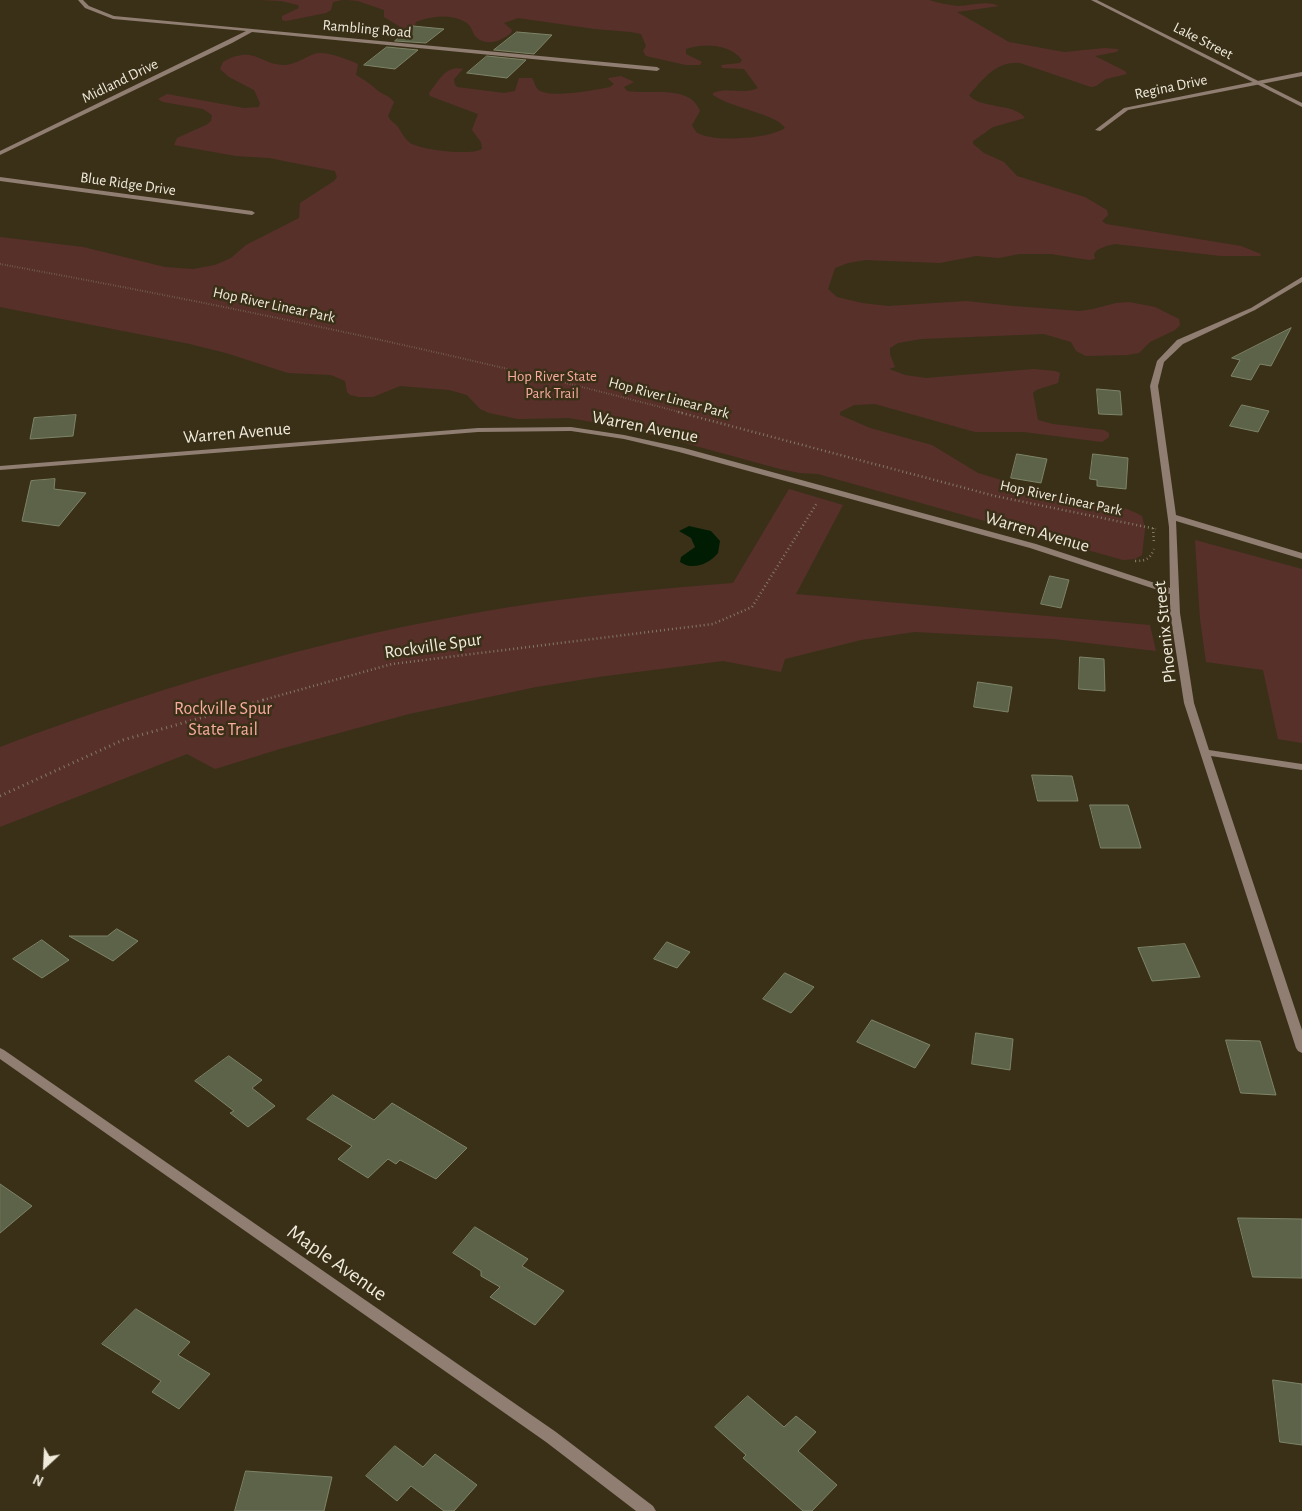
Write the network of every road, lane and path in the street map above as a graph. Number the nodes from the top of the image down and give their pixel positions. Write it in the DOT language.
graph roads {
  1 [pos="80,0"];
  2 [pos="1093,0"];
  3 [pos="250,30"];
  4 [pos="657,69"];
  5 [pos="1302,74"];
  6 [pos="1256,82"];
  7 [pos="1302,105"];
  8 [pos="1098,130"];
  9 [pos="0,153"];
  10 [pos="0,179"];
  11 [pos="252,213"];
  12 [pos="0,264"];
  13 [pos="1302,279"];
  14 [pos="0,468"];
  15 [pos="820,499"];
  16 [pos="1172,517"];
  17 [pos="1153,528"];
  18 [pos="1302,556"];
  19 [pos="1175,593"];
  20 [pos="1205,752"];
  21 [pos="1302,767"];
  22 [pos="0,796"];
  23 [pos="1302,1048"];
  24 [pos="0,1053"];
  25 [pos="648,1511"];
  1 -- 3 [label="street, Rambling Road"];
  2 -- 6 [label="street, Lake Street"];
  3 -- 4 [label="street, Rambling Road"];
  3 -- 9 [label="street, Midland Drive"];
  5 -- 6 [label="street, Regina Drive"];
  6 -- 7 [label="street, Lake Street"];
  6 -- 8 [label="street, Regina Drive"];
  10 -- 11 [label="street, Blue Ridge Drive"];
  12 -- 17 [label="path, Hop River Linear Park"];
  13 -- 16 [label="street, Phoenix Street"];
  14 -- 19 [label="street, Warren Avenue"];
  15 -- 22 [label="path, Rockville Spur"];
  16 -- 18 [label="street"];
  16 -- 19 [label="street, Phoenix Street"];
  19 -- 20 [label="street, Phoenix Street"];
  20 -- 21 [label="street"];
  20 -- 23 [label="street, Phoenix Street"];
  24 -- 25 [label="street, Maple Avenue"];
}
